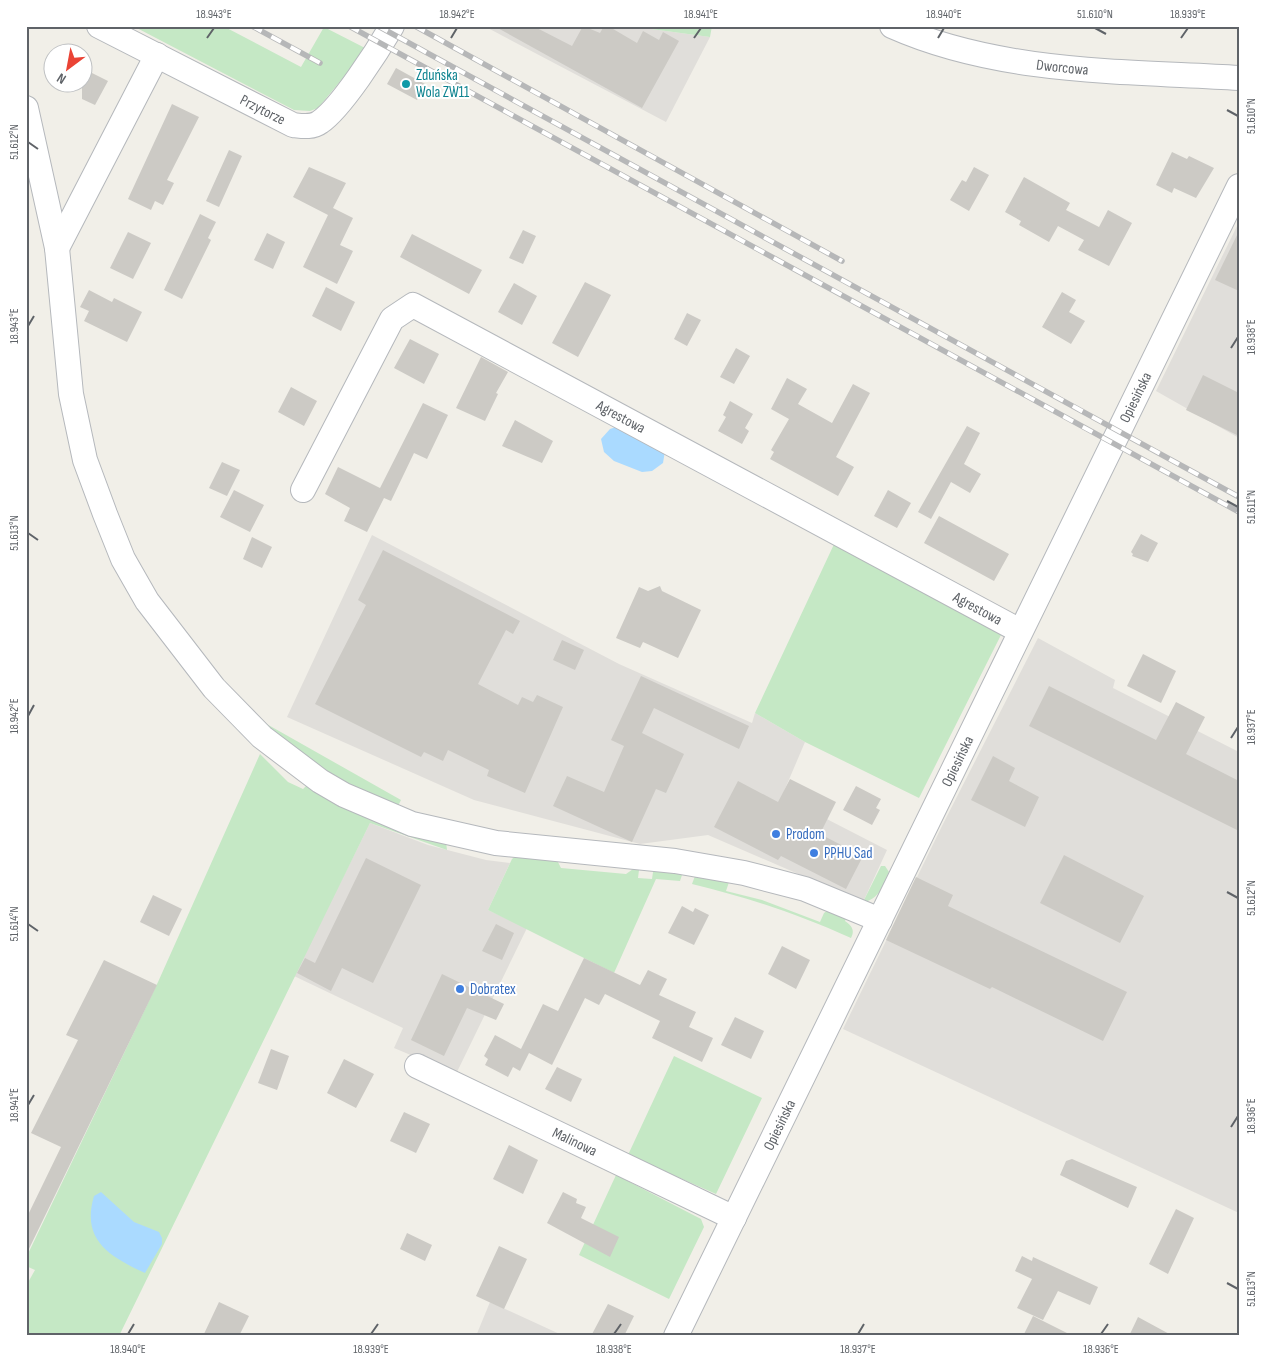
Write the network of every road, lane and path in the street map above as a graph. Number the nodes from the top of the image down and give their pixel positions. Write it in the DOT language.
graph roads {
  1 [pos="100,26"];
  2 [pos="392,26"];
  3 [pos="892,26"];
  4 [pos="157,55"];
  5 [pos="1239,78"];
  6 [pos="26,108"];
  7 [pos="1239,186"];
  8 [pos="57,248"];
  9 [pos="303,490"];
  10 [pos="1020,631"];
  11 [pos="880,920"];
  12 [pos="417,1066"];
  13 [pos="734,1218"];
  14 [pos="676,1336"];
  1 -- 4 [label="street, Przytorze"];
  2 -- 4 [label="street, Przytorze"];
  3 -- 5 [label="street, Dworcowa"];
  4 -- 8 [label="street"];
  6 -- 8 [label="street"];
  7 -- 10 [label="street, Opiesińska"];
  8 -- 11 [label="street"];
  9 -- 10 [label="street, Agrestowa"];
  10 -- 11 [label="street, Opiesińska"];
  11 -- 13 [label="street, Opiesińska"];
  12 -- 13 [label="street, Malinowa"];
  13 -- 14 [label="street, Opiesińska"];
}
